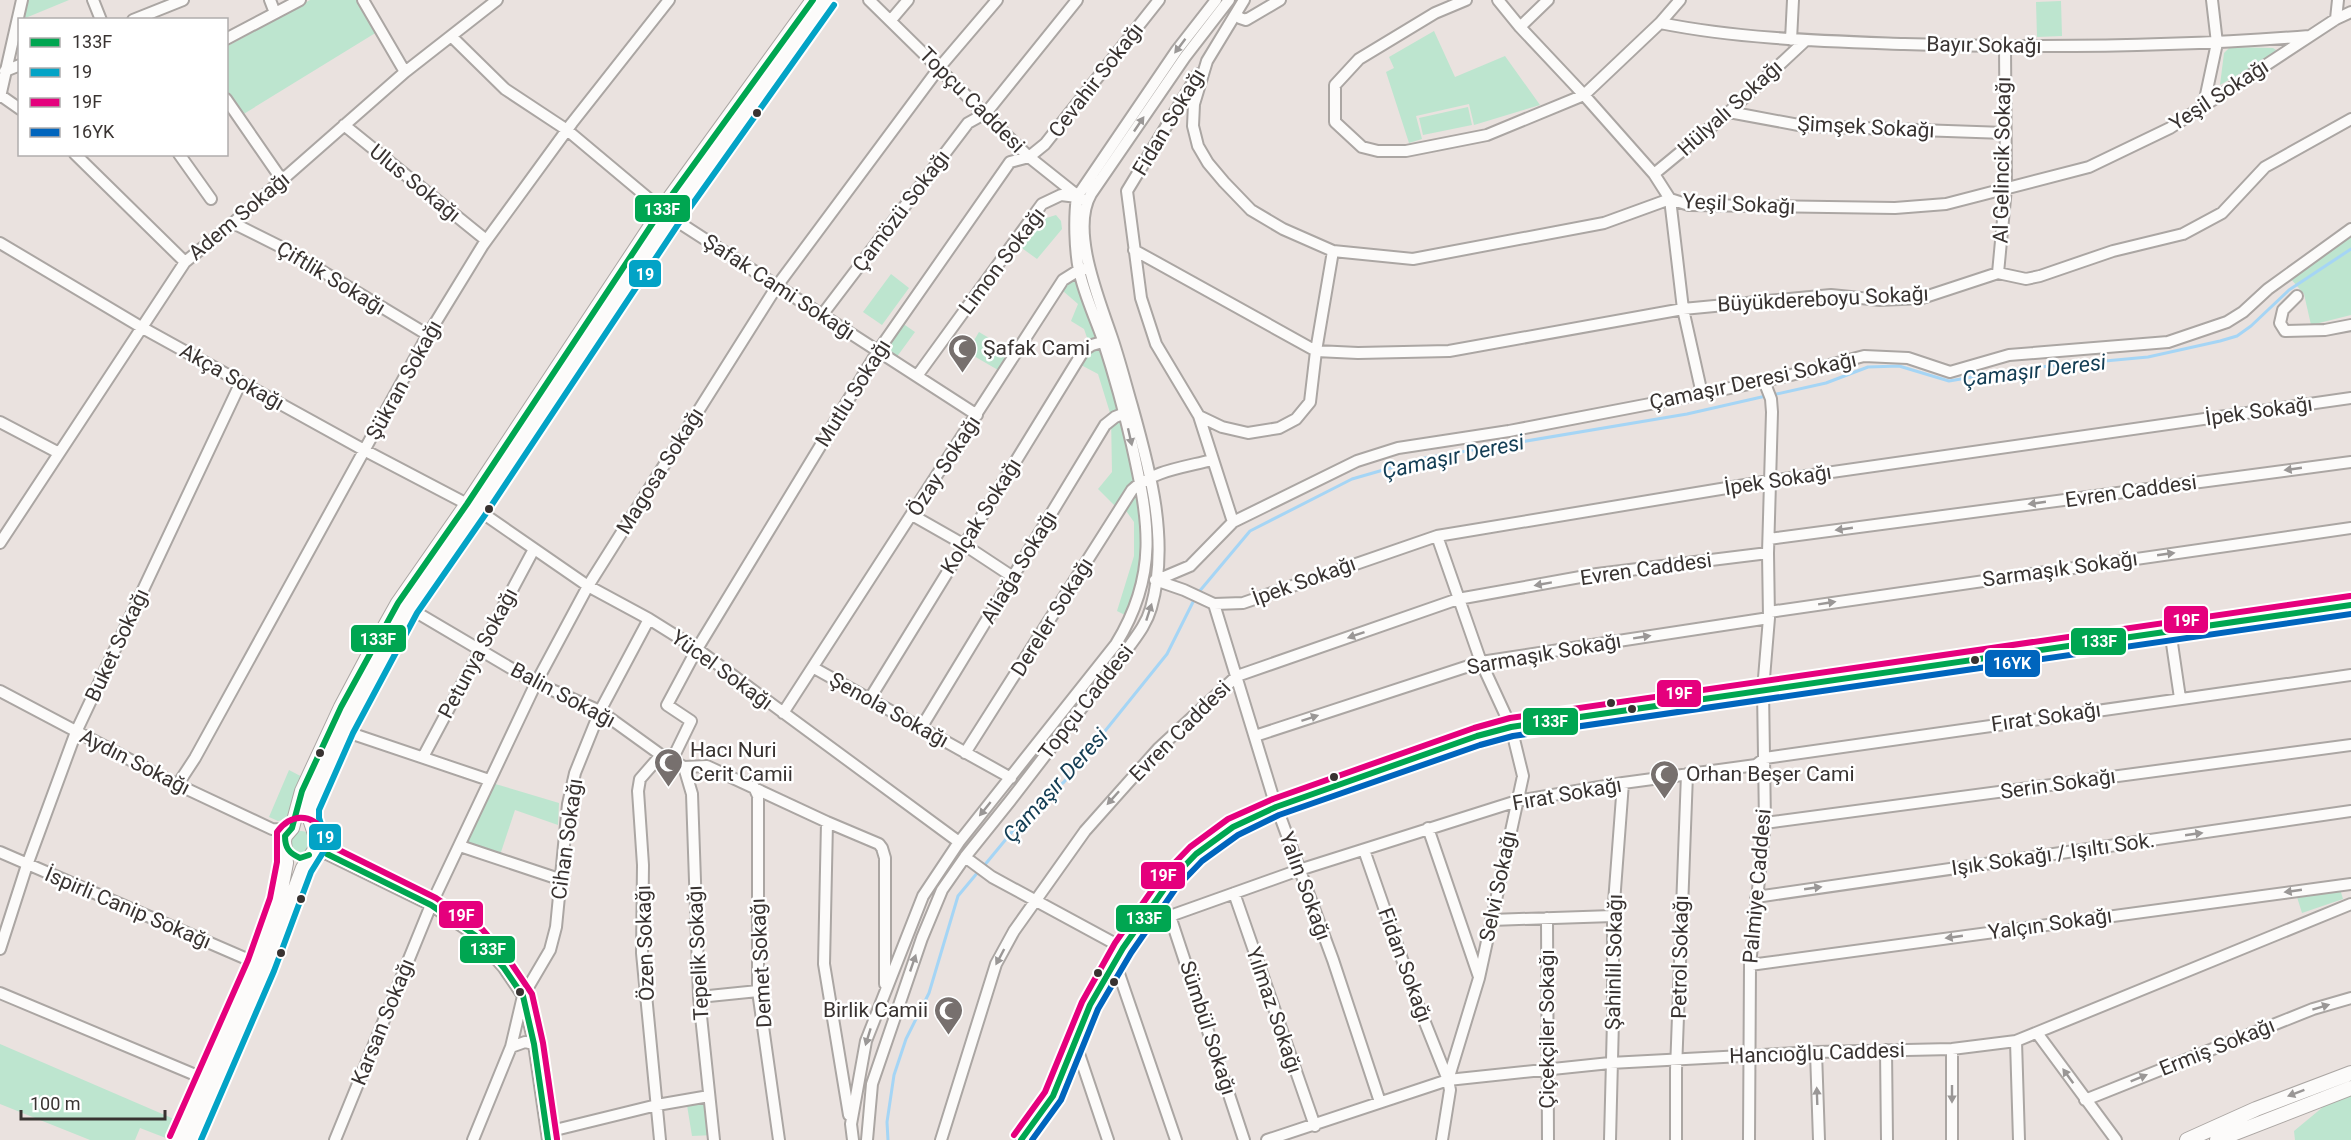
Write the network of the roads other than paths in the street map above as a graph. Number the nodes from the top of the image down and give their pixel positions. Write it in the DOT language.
graph roads {
  1 [pos="22,0"];
  2 [pos="93,0"];
  3 [pos="183,0"];
  4 [pos="270,0"];
  5 [pos="300,0"];
  6 [pos="363,0"];
  7 [pos="497,0"];
  8 [pos="669,0"];
  9 [pos="813,0"];
  10 [pos="827,0"];
  11 [pos="869,0"];
  12 [pos="908,0"];
  13 [pos="997,0"];
  14 [pos="1077,0"];
  15 [pos="1159,0"];
  16 [pos="1216,0"];
  17 [pos="1229,0"];
  18 [pos="1244,0"];
  19 [pos="1280,0"];
  20 [pos="1466,0"];
  21 [pos="1498,0"];
  22 [pos="1548,0"];
  23 [pos="1680,0"];
  24 [pos="1793,0"];
  25 [pos="2212,0"];
  26 [pos="2338,0"];
  27 [pos="2351,12"];
  28 [pos="275,13"];
  29 [pos="1236,14"];
  30 [pos="100,18"];
  31 [pos="138,18"];
  32 [pos="2336,19"];
  33 [pos="891,20"];
  34 [pos="1660,23"];
  35 [pos="1520,27"];
  36 [pos="451,36"];
  37 [pos="2310,36"];
  38 [pos="228,38"];
  39 [pos="1791,40"];
  40 [pos="1805,40"];
  41 [pos="2217,43"];
  42 [pos="2005,46"];
  43 [pos="1207,60"];
  44 [pos="18,66"];
  45 [pos="939,68"];
  46 [pos="5,71"];
  47 [pos="405,72"];
  48 [pos="1584,95"];
  49 [pos="0,96"];
  50 [pos="228,102"];
  51 [pos="2204,104"];
  52 [pos="18,108"];
  53 [pos="1729,112"];
  54 [pos="986,113"];
  55 [pos="2351,120"];
  56 [pos="344,125"];
  57 [pos="567,130"];
  58 [pos="2005,133"];
  59 [pos="77,156"];
  60 [pos="180,156"];
  61 [pos="1029,157"];
  62 [pos="1654,174"];
  63 [pos="282,180"];
  64 [pos="2006,188"];
  65 [pos="212,199"];
  66 [pos="1082,200"];
  67 [pos="1670,200"];
  68 [pos="666,214"];
  69 [pos="233,223"];
  70 [pos="2351,229"];
  71 [pos="486,240"];
  72 [pos="0,243"];
  73 [pos="1134,250"];
  74 [pos="1333,251"];
  75 [pos="185,262"];
  76 [pos="1084,269"];
  77 [pos="1998,273"];
  78 [pos="777,286"];
  79 [pos="2297,296"];
  80 [pos="1683,309"];
  81 [pos="822,315"];
  82 [pos="2351,325"];
  83 [pos="141,327"];
  84 [pos="428,335"];
  85 [pos="1108,340"];
  86 [pos="878,351"];
  87 [pos="1316,351"];
  88 [pos="917,376"];
  89 [pos="241,382"];
  90 [pos="1765,384"];
  91 [pos="1702,394"];
  92 [pos="2351,398"];
  93 [pos="1129,411"];
  94 [pos="977,415"];
  95 [pos="1199,416"];
  96 [pos="0,422"];
  97 [pos="364,450"];
  98 [pos="59,453"];
  99 [pos="1212,460"];
  100 [pos="2351,462"];
  101 [pos="1145,480"];
  102 [pos="1769,481"];
  103 [pos="473,507"];
  104 [pos="912,515"];
  105 [pos="1233,522"];
  106 [pos="2351,528"];
  107 [pos="1437,536"];
  108 [pos="1769,539"];
  109 [pos="0,543"];
  110 [pos="963,544"];
  111 [pos="534,549"];
  112 [pos="1768,552"];
  113 [pos="1013,577"];
  114 [pos="1143,579"];
  115 [pos="1156,580"];
  116 [pos="588,586"];
  117 [pos="1458,599"];
  118 [pos="1214,604"];
  119 [pos="2351,605"];
  120 [pos="409,608"];
  121 [pos="1769,615"];
  122 [pos="650,619"];
  123 [pos="2170,630"];
  124 [pos="697,649"];
  125 [pos="480,650"];
  126 [pos="1481,662"];
  127 [pos="814,668"];
  128 [pos="2351,675"];
  129 [pos="1237,676"];
  130 [pos="536,683"];
  131 [pos="1763,690"];
  132 [pos="0,691"];
  133 [pos="2180,698"];
  134 [pos="869,700"];
  135 [pos="600,711"];
  136 [pos="783,713"];
  137 [pos="1511,727"];
  138 [pos="921,728"];
  139 [pos="345,729"];
  140 [pos="76,732"];
  141 [pos="1255,736"];
  142 [pos="2351,745"];
  143 [pos="965,753"];
  144 [pos="661,755"];
  145 [pos="423,757"];
  146 [pos="1765,758"];
  147 [pos="672,760"];
  148 [pos="684,767"];
  149 [pos="1687,774"];
  150 [pos="1011,778"];
  151 [pos="489,780"];
  152 [pos="1623,783"];
  153 [pos="178,784"];
  154 [pos="754,787"];
  155 [pos="1517,801"];
  156 [pos="1276,807"];
  157 [pos="2351,811"];
  158 [pos="827,822"];
  159 [pos="1765,823"];
  160 [pos="1428,828"];
  161 [pos="288,836"];
  162 [pos="959,842"];
  163 [pos="460,846"];
  164 [pos="316,848"];
  165 [pos="1364,850"];
  166 [pos="0,852"];
  167 [pos="967,859"];
  168 [pos="27,866"];
  169 [pos="1299,870"];
  170 [pos="559,879"];
  171 [pos="2351,884"];
  172 [pos="1234,893"];
  173 [pos="1756,897"];
  174 [pos="1036,900"];
  175 [pos="2351,904"];
  176 [pos="431,905"];
  177 [pos="1144,915"];
  178 [pos="1170,916"];
  179 [pos="1613,916"];
  180 [pos="1547,918"];
  181 [pos="1491,920"];
  182 [pos="1123,948"];
  183 [pos="0,949"];
  184 [pos="1115,962"];
  185 [pos="256,963"];
  186 [pos="1750,965"];
  187 [pos="1479,978"];
  188 [pos="885,990"];
  189 [pos="758,992"];
  190 [pos="0,993"];
  191 [pos="523,996"];
  192 [pos="699,997"];
  193 [pos="2351,998"];
  194 [pos="2037,1033"];
  195 [pos="2016,1041"];
  196 [pos="1075,1042"];
  197 [pos="534,1044"];
  198 [pos="511,1047"];
  199 [pos="1952,1049"];
  200 [pos="1886,1050"];
  201 [pos="1816,1052"];
  202 [pos="1751,1055"];
  203 [pos="1677,1060"];
  204 [pos="1610,1063"];
  205 [pos="1547,1069"];
  206 [pos="2351,1073"];
  207 [pos="205,1080"];
  208 [pos="1448,1080"];
  209 [pos="2351,1088"];
  210 [pos="709,1096"];
  211 [pos="2085,1100"];
  212 [pos="1380,1102"];
  213 [pos="657,1105"];
  214 [pos="851,1124"];
  215 [pos="1315,1126"];
  216 [pos="548,1136"];
  217 [pos="178,1140"];
  218 [pos="191,1140"];
  219 [pos="335,1140"];
  220 [pos="473,1140"];
  221 [pos="660,1140"];
  222 [pos="714,1140"];
  223 [pos="780,1140"];
  224 [pos="853,1140"];
  225 [pos="867,1140"];
  226 [pos="940,1140"];
  227 [pos="1021,1140"];
  228 [pos="1108,1140"];
  229 [pos="1176,1140"];
  230 [pos="1244,1140"];
  231 [pos="1267,1140"];
  232 [pos="1442,1140"];
  233 [pos="1548,1140"];
  234 [pos="1610,1140"];
  235 [pos="1676,1140"];
  236 [pos="1749,1140"];
  237 [pos="1819,1140"];
  238 [pos="1887,1140"];
  239 [pos="1952,1140"];
  240 [pos="2019,1140"];
  241 [pos="2116,1140"];
  242 [pos="2187,1140"];
  243 [pos="2217,1140"];
  1 -- 46 [label="street"];
  2 -- 30 [label="street"];
  3 -- 31 [label="street"];
  4 -- 28 [label="street"];
  5 -- 28 [label="street"];
  6 -- 47 [label="street"];
  7 -- 36 [label="street, Adem Sokağı"];
  8 -- 57 [label="street, Şükran Sokağı"];
  9 -- 68 [label="main road"];
  10 -- 68 [label="main road"];
  11 -- 33 [label="street, Topçu Caddesi"];
  12 -- 33 [label="street"];
  13 -- 45 [label="street, Magosa Sokağı"];
  14 -- 54 [label="street, Çamözü Sokağı"];
  15 -- 61 [label="street, Cevahir Sokağı"];
  16 -- 66 [label="street, one-way"];
  66 -- 17 [label="street, one-way"];
  18 -- 29 [label="street, Yeşil Sokağı"];
  19 -- 29 [label="street"];
  20 -- 48 [label="street"];
  21 -- 35 [label="street"];
  22 -- 35 [label="street"];
  23 -- 34 [label="street"];
  24 -- 39 [label="street"];
  25 -- 41 [label="street"];
  26 -- 32 [label="street"];
  27 -- 32 [label="street, Yeşil Sokağı"];
  28 -- 38 [label="street"];
  29 -- 43 [label="street, Yeşil Sokağı"];
  32 -- 37 [label="street, Yeşil Sokağı"];
  33 -- 45 [label="street, Topçu Caddesi"];
  34 -- 39 [label="street, Bayır Sokağı"];
  34 -- 48 [label="street"];
  35 -- 48 [label="street"];
  36 -- 47 [label="street, Adem Sokağı"];
  36 -- 57 [label="street, Şafak Cami Sokağı"];
  37 -- 41 [label="street, Bayır Sokağı"];
  37 -- 51 [label="street, Yeşil Sokağı"];
  39 -- 40 [label="street, Bayır Sokağı"];
  40 -- 42 [label="street, Bayır Sokağı"];
  40 -- 53 [label="street, Hülyalı Sokağı"];
  41 -- 42 [label="street, Bayır Sokağı"];
  41 -- 51 [label="street"];
  42 -- 58 [label="street, Al Gelincik Sokağı"];
  43 -- 73 [label="street, Fidan Sokağı"];
  43 -- 74 [label="street, Yeşil Sokağı"];
  44 -- 46 [label="street"];
  45 -- 54 [label="street, Topçu Caddesi"];
  45 -- 78 [label="street, Magosa Sokağı"];
  46 -- 49 [label="street"];
  47 -- 56 [label="street, Adem Sokağı"];
  48 -- 62 [label="street"];
  49 -- 52 [label="street"];
  50 -- 63 [label="street"];
  51 -- 64 [label="street, Yeşil Sokağı"];
  53 -- 58 [label="street, Şimşek Sokağı"];
  53 -- 62 [label="street, Hülyalı Sokağı"];
  54 -- 61 [label="street, Topçu Caddesi"];
  54 -- 81 [label="street, Çamözü Sokağı"];
  55 -- 77 [label="street, Büyükdereboyu Sokağı"];
  56 -- 63 [label="street, Adem Sokağı"];
  56 -- 71 [label="street, Ulus Sokağı"];
  57 -- 68 [label="street, Şafak Cami Sokağı"];
  57 -- 71 [label="street, Şükran Sokağı"];
  58 -- 64 [label="street, Al Gelincik Sokağı"];
  59 -- 75 [label="street"];
  60 -- 65 [label="street"];
  61 -- 66 [label="street, Topçu Caddesi"];
  61 -- 86 [label="street, Mutlu Sokağı"];
  62 -- 67 [label="street"];
  63 -- 69 [label="street, Adem Sokağı"];
  64 -- 67 [label="street, Yeşil Sokağı"];
  64 -- 77 [label="street, Al Gelincik Sokağı"];
  66 -- 76 [label="street, Topçu Caddesi"];
  66 -- 88 [label="street, Limon Sokağı"];
  67 -- 74 [label="street, Yeşil Sokağı"];
  67 -- 80 [label="street"];
  68 -- 78 [label="street, Şafak Cami Sokağı"];
  68 -- 103 [label="main road"];
  69 -- 75 [label="street, Adem Sokağı"];
  69 -- 84 [label="street, Çiftlik Sokağı"];
  70 -- 90 [label="street, Çamaşır Deresi Sokağı"];
  71 -- 84 [label="street, Şükran Sokağı"];
  72 -- 83 [label="street, Akça Sokağı"];
  73 -- 87 [label="street, Büyükdereboyu Sokağı"];
  73 -- 95 [label="street, Fidan Sokağı"];
  74 -- 87 [label="street"];
  75 -- 83 [label="street, Adem Sokağı"];
  76 -- 85 [label="street, Topçu Caddesi"];
  76 -- 94 [label="street, Özay Sokağı"];
  77 -- 80 [label="street, Büyükdereboyu Sokağı"];
  78 -- 81 [label="street, Şafak Cami Sokağı"];
  78 -- 116 [label="street, Magosa Sokağı"];
  79 -- 82 [label="street"];
  80 -- 87 [label="street, Büyükdereboyu Sokağı"];
  80 -- 91 [label="street"];
  81 -- 86 [label="street, Şafak Cami Sokağı"];
  83 -- 89 [label="street, Akça Sokağı"];
  83 -- 98 [label="street, Adem Sokağı"];
  84 -- 97 [label="street, Şükran Sokağı"];
  85 -- 93 [label="street, Topçu Caddesi"];
  85 -- 110 [label="street, Kolçak Sokağı"];
  86 -- 88 [label="street, Şafak Cami Sokağı"];
  86 -- 124 [label="street, Mutlu Sokağı"];
  87 -- 95 [label="street"];
  88 -- 94 [label="street, Şafak Cami Sokağı"];
  89 -- 97 [label="street, Akça Sokağı"];
  89 -- 140 [label="street, Buket Sokağı"];
  90 -- 91 [label="street, Çamaşır Deresi Sokağı"];
  90 -- 102 [label="street, Palmiye Caddesi"];
  91 -- 105 [label="street, Çamaşır Deresi Sokağı"];
  92 -- 102 [label="street, İpek Sokağı"];
  93 -- 101 [label="street, Topçu Caddesi"];
  93 -- 113 [label="street, Aliağa Sokağı"];
  94 -- 104 [label="street, Özay Sokağı"];
  95 -- 99 [label="street, Fidan Sokağı"];
  96 -- 98 [label="street"];
  97 -- 103 [label="street, Akça Sokağı"];
  97 -- 153 [label="street, Şükran Sokağı"];
  98 -- 109 [label="street, Adem Sokağı"];
  99 -- 101 [label="street"];
  99 -- 105 [label="street, Fidan Sokağı"];
  100 -- 108 [label="street, Evren Caddesi, one-way"];
  101 -- 114 [label="street, Topçu Caddesi"];
  101 -- 115 [label="street, Topçu Caddesi"];
  101 -- 143 [label="street, Dereler Sokağı"];
  102 -- 107 [label="street, İpek Sokağı"];
  102 -- 108 [label="street, Palmiye Caddesi"];
  103 -- 111 [label="street, Yücel Sokağı"];
  103 -- 120 [label="main road"];
  103 -- 161 [label="main road"];
  104 -- 110 [label="street"];
  104 -- 127 [label="street, Özay Sokağı"];
  105 -- 115 [label="street, Çamaşır Deresi Sokağı"];
  121 -- 106 [label="street, Sarmaşık Sokağı, one-way"];
  107 -- 117 [label="street, Selvi Sokağı"];
  107 -- 118 [label="street, İpek Sokağı"];
  108 -- 112 [label="street, Palmiye Caddesi"];
  110 -- 113 [label="street"];
  110 -- 134 [label="street, Kolçak Sokağı"];
  111 -- 116 [label="street, Yücel Sokağı"];
  111 -- 125 [label="street, Petunya Sokağı"];
  112 -- 117 [label="street, Evren Caddesi, one-way"];
  112 -- 121 [label="street, Palmiye Caddesi"];
  113 -- 138 [label="street, Aliağa Sokağı"];
  114 -- 115 [label="street"];
  114 -- 150 [label="street, Topçu Caddesi"];
  115 -- 118 [label="street"];
  167 -- 115 [label="street, Topçu Caddesi, one-way"];
  116 -- 122 [label="street, Yücel Sokağı"];
  116 -- 130 [label="street, Magosa Sokağı"];
  117 -- 126 [label="street, Selvi Sokağı"];
  117 -- 129 [label="street, Evren Caddesi, one-way"];
  118 -- 129 [label="street, Yalın Sokağı"];
  119 -- 123 [label="street"];
  120 -- 125 [label="street, Balin Sokağı"];
  120 -- 139 [label="main road"];
  126 -- 121 [label="street, Sarmaşık Sokağı, one-way"];
  121 -- 131 [label="street, Palmiye Caddesi"];
  122 -- 124 [label="street, Yücel Sokağı"];
  122 -- 135 [label="street, Cihan Sokağı"];
  123 -- 131 [label="street"];
  123 -- 133 [label="street"];
  124 -- 136 [label="street, Yücel Sokağı"];
  124 -- 147 [label="street, Mutlu Sokağı"];
  125 -- 130 [label="street, Balin Sokağı"];
  125 -- 145 [label="street, Petunya Sokağı"];
  126 -- 137 [label="street, Selvi Sokağı"];
  141 -- 126 [label="street, Sarmaşık Sokağı, one-way"];
  127 -- 134 [label="street, Şenola Sokağı"];
  127 -- 136 [label="street, Şenola Sokağı"];
  128 -- 133 [label="street, Fırat Sokağı"];
  129 -- 141 [label="street, Yalın Sokağı"];
  129 -- 174 [label="street, Evren Caddesi, one-way"];
  130 -- 135 [label="street, Balin Sokağı"];
  130 -- 151 [label="street, Magosa Sokağı"];
  131 -- 137 [label="street"];
  131 -- 146 [label="street, Palmiye Caddesi"];
  132 -- 140 [label="street, Aydın Sokağı"];
  133 -- 146 [label="street, Fırat Sokağı"];
  134 -- 138 [label="street, Şenola Sokağı"];
  135 -- 144 [label="street, Balin Sokağı"];
  135 -- 170 [label="street, Cihan Sokağı"];
  136 -- 162 [label="street, Yücel Sokağı"];
  137 -- 155 [label="street, Selvi Sokağı"];
  137 -- 156 [label="street"];
  138 -- 143 [label="street, Şenola Sokağı"];
  139 -- 145 [label="street"];
  139 -- 164 [label="main road"];
  140 -- 153 [label="street, Aydın Sokağı"];
  140 -- 168 [label="street, Buket Sokağı"];
  141 -- 156 [label="street, Yalın Sokağı"];
  142 -- 159 [label="street, Serin Sokağı"];
  143 -- 150 [label="street, Şenola Sokağı"];
  144 -- 147 [label="street, Balin Sokağı"];
  144 -- 213 [label="street, Özen Sokağı"];
  145 -- 151 [label="street"];
  146 -- 149 [label="street, Fırat Sokağı"];
  146 -- 159 [label="street, Palmiye Caddesi"];
  147 -- 148 [label="street, Balin Sokağı"];
  148 -- 154 [label="street, Balin Sokağı"];
  148 -- 192 [label="street, Tepelik Sokağı"];
  149 -- 152 [label="street, Fırat Sokağı"];
  149 -- 203 [label="street, Petrol Sokağı"];
  150 -- 162 [label="street, Topçu Caddesi, one-way"];
  151 -- 163 [label="street, Magosa Sokağı"];
  152 -- 155 [label="street, Fırat Sokağı"];
  152 -- 179 [label="street, Şahinlil Sokağı"];
  153 -- 161 [label="street, Aydın Sokağı"];
  154 -- 158 [label="street, Balin Sokağı"];
  154 -- 189 [label="street, Demet Sokağı"];
  155 -- 160 [label="street, Fırat Sokağı"];
  155 -- 181 [label="street, Selvi Sokağı"];
  156 -- 169 [label="street, Yalın Sokağı"];
  156 -- 177 [label="street"];
  173 -- 157 [label="street, Işık Sokağı / Işıltı Sok., one-way"];
  158 -- 188 [label="street, Balin Sokağı"];
  158 -- 214 [label="street"];
  159 -- 173 [label="street, Palmiye Caddesi"];
  160 -- 165 [label="street, Fırat Sokağı"];
  160 -- 187 [label="street"];
  161 -- 164 [label="main road"];
  161 -- 164 [label="main road"];
  161 -- 185 [label="main road"];
  162 -- 188 [label="street, Topçu Caddesi"];
  163 -- 170 [label="street"];
  163 -- 176 [label="street, Magosa Sokağı"];
  164 -- 176 [label="street"];
  164 -- 218 [label="main road"];
  165 -- 169 [label="street, Fırat Sokağı"];
  165 -- 208 [label="street, Fidan Sokağı"];
  166 -- 168 [label="street, İspirli Canip Sokağı"];
  167 -- 174 [label="street"];
  225 -- 167 [label="street, Topçu Caddesi, one-way"];
  168 -- 183 [label="street, Buket Sokağı"];
  168 -- 185 [label="street, İspirli Canip Sokağı"];
  169 -- 172 [label="street, Fırat Sokağı"];
  169 -- 212 [label="street, Yalın Sokağı"];
  170 -- 191 [label="street, Cihan Sokağı"];
  171 -- 186 [label="street, Yalçın Sokağı, one-way"];
  172 -- 178 [label="street, Fırat Sokağı"];
  172 -- 215 [label="street, Yılmaz Sokağı"];
  173 -- 186 [label="street, Palmiye Caddesi"];
  174 -- 182 [label="street"];
  174 -- 226 [label="street, Evren Caddesi, one-way"];
  175 -- 194 [label="street, Hancıoğlu Caddesi"];
  176 -- 191 [label="street"];
  176 -- 219 [label="street, Karsan Sokağı"];
  177 -- 178 [label="street, Fırat Sokağı"];
  177 -- 182 [label="street"];
  178 -- 230 [label="street, Sümbül Sokağı"];
  179 -- 180 [label="street"];
  179 -- 204 [label="street, Şahinlil Sokağı"];
  180 -- 181 [label="street"];
  180 -- 205 [label="street, Çiçekçiler Sokağı"];
  181 -- 187 [label="street, Selvi Sokağı"];
  182 -- 184 [label="street"];
  184 -- 196 [label="street"];
  184 -- 229 [label="street"];
  185 -- 207 [label="main road"];
  186 -- 202 [label="street, Palmiye Caddesi"];
  187 -- 208 [label="street, Selvi Sokağı"];
  188 -- 214 [label="street, Topçu Caddesi, one-way"];
  189 -- 192 [label="street"];
  189 -- 223 [label="street, Demet Sokağı"];
  190 -- 207 [label="street"];
  191 -- 197 [label="street"];
  191 -- 198 [label="street, Cihan Sokağı"];
  192 -- 210 [label="street, Tepelik Sokağı"];
  211 -- 193 [label="street, Ermiş Sokağı, one-way"];
  194 -- 195 [label="street, Hancıoğlu Caddesi"];
  211 -- 194 [label="street, one-way"];
  195 -- 199 [label="street, Hancıoğlu Caddesi"];
  195 -- 240 [label="street"];
  196 -- 227 [label="street"];
  196 -- 228 [label="street"];
  197 -- 198 [label="street"];
  197 -- 216 [label="street"];
  198 -- 220 [label="street, Cihan Sokağı"];
  199 -- 200 [label="street, Hancıoğlu Caddesi"];
  199 -- 239 [label="street, one-way"];
  200 -- 201 [label="street, Hancıoğlu Caddesi"];
  200 -- 238 [label="street"];
  201 -- 202 [label="street, Hancıoğlu Caddesi"];
  237 -- 201 [label="street, one-way"];
  202 -- 203 [label="street, Hancıoğlu Caddesi"];
  202 -- 236 [label="street, Palmiye Caddesi"];
  203 -- 204 [label="street, Hancıoğlu Caddesi"];
  203 -- 235 [label="street, Petrol Sokağı"];
  204 -- 205 [label="street, Hancıoğlu Caddesi"];
  204 -- 234 [label="street, Şahinlil Sokağı"];
  205 -- 208 [label="street, Hancıoğlu Caddesi"];
  205 -- 233 [label="street, Çiçekçiler Sokağı"];
  206 -- 242 [label="main road, one-way"];
  207 -- 217 [label="main road"];
  208 -- 212 [label="street, Hancıoğlu Caddesi"];
  208 -- 232 [label="street, Selvi Sokağı"];
  209 -- 243 [label="main road"];
  210 -- 213 [label="street"];
  210 -- 222 [label="street, Tepelik Sokağı"];
  211 -- 241 [label="street"];
  212 -- 215 [label="street, Hancıoğlu Caddesi"];
  213 -- 216 [label="street"];
  213 -- 221 [label="street, Özen Sokağı"];
  214 -- 224 [label="street, Topçu Caddesi"];
  215 -- 231 [label="street, Hancıoğlu Caddesi"];
}
